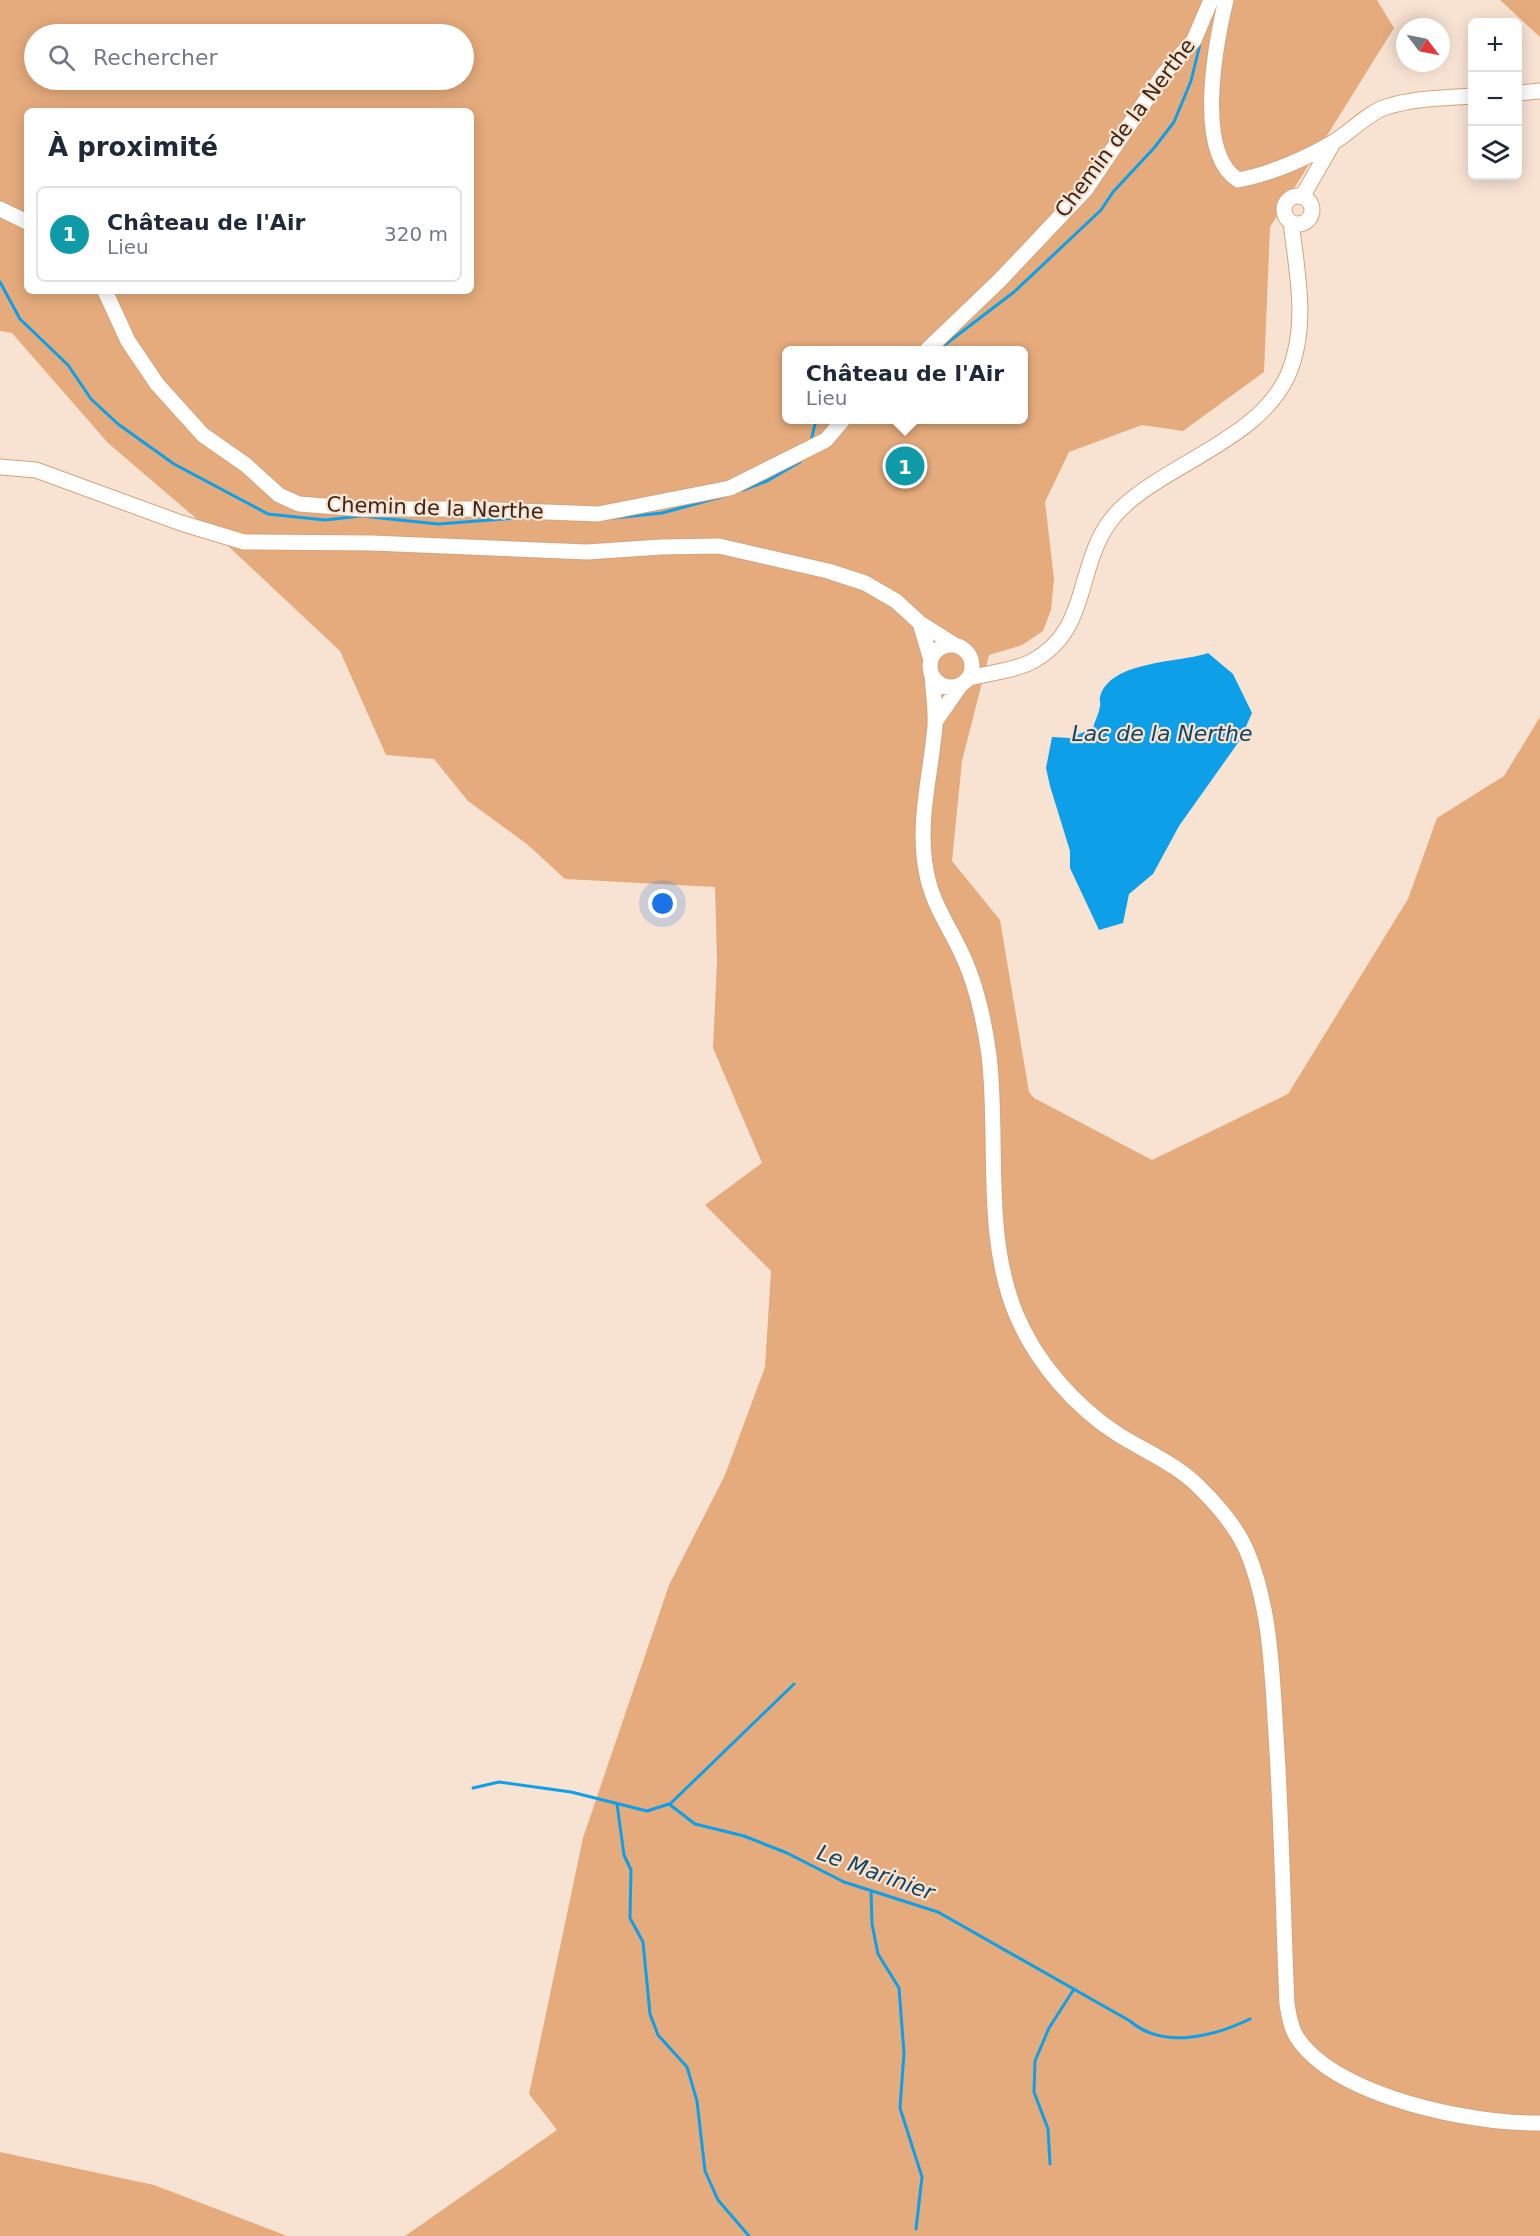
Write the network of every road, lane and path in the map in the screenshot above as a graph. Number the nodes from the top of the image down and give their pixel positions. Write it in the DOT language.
graph roads {
  1 [pos="1211,0"];
  2 [pos="1226,0"];
  3 [pos="1540,91"];
  4 [pos="1522,93"];
  5 [pos="1468,96"];
  6 [pos="1333,142"];
  7 [pos="0,209"];
  8 [pos="24,221"];
  9 [pos="106,294"];
  10 [pos="932,346"];
  11 [pos="840,424"];
  12 [pos="0,467"];
  13 [pos="920,622"];
  14 [pos="955,645"];
  15 [pos="972,663"];
  16 [pos="932,667"];
  17 [pos="1009,669"];
  18 [pos="965,682"];
  19 [pos="935,722"];
  20 [pos="1540,2123"];
  1 -- 10 [label="street, Chemin de la Nerthe"];
  2 -- 6 [label="street, Chemin de la Nerthe"];
  3 -- 4 [label="street"];
  5 -- 6 [label="street, Chemin de la Nerthe"];
  6 -- 17 [label="street"];
  7 -- 8 [label="street"];
  9 -- 11 [label="street, Chemin de la Nerthe"];
  12 -- 13 [label="street"];
  13 -- 14 [label="street"];
  13 -- 16 [label="street"];
  14 -- 15 [label="street"];
  14 -- 16 [label="street"];
  15 -- 17 [label="street"];
  15 -- 18 [label="street"];
  16 -- 18 [label="street"];
  16 -- 19 [label="street"];
  17 -- 18 [label="street"];
  18 -- 19 [label="street"];
  19 -- 20 [label="street"];
}
